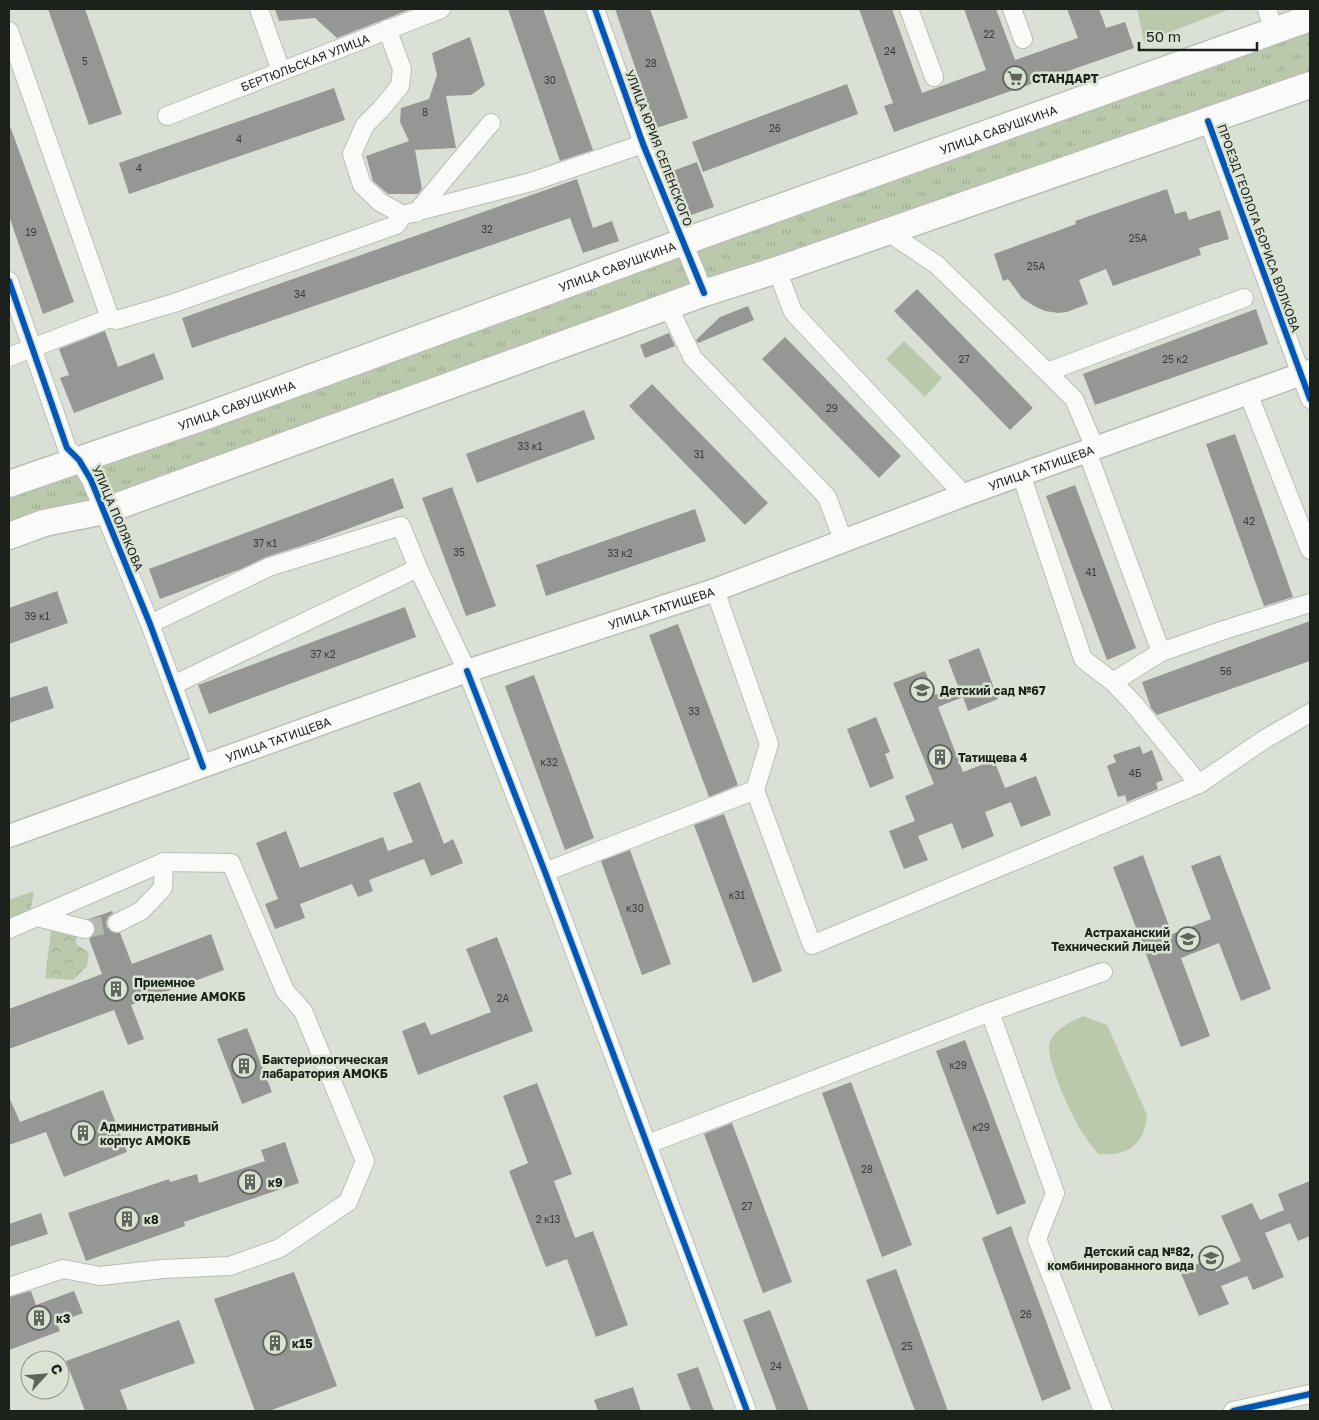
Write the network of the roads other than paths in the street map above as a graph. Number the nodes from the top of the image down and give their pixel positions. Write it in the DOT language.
graph roads {
  1 [pos="259,9"];
  2 [pos="441,9"];
  3 [pos="595,9"];
  4 [pos="909,9"];
  5 [pos="1012,9"];
  6 [pos="1310,18"];
  7 [pos="1271,20"];
  8 [pos="387,29"];
  9 [pos="1024,39"];
  10 [pos="10,40"];
  11 [pos="281,71"];
  12 [pos="934,76"];
  13 [pos="1310,85"];
  14 [pos="167,116"];
  15 [pos="1208,121"];
  16 [pos="492,123"];
  17 [pos="644,144"];
  18 [pos="410,214"];
  19 [pos="888,232"];
  20 [pos="683,242"];
  21 [pos="778,270"];
  22 [pos="9,281"];
  23 [pos="704,294"];
  24 [pos="1244,298"];
  25 [pos="668,306"];
  26 [pos="110,318"];
  27 [pos="32,348"];
  28 [pos="9,357"];
  29 [pos="1046,372"];
  30 [pos="1305,373"];
  31 [pos="1248,393"];
  32 [pos="1310,399"];
  33 [pos="1091,449"];
  34 [pos="80,460"];
  35 [pos="1021,474"];
  36 [pos="9,484"];
  37 [pos="964,495"];
  38 [pos="104,511"];
  39 [pos="9,536"];
  40 [pos="843,540"];
  41 [pos="1310,550"];
  42 [pos="418,568"];
  43 [pos="715,590"];
  44 [pos="1310,603"];
  45 [pos="150,624"];
  46 [pos="1161,652"];
  47 [pos="467,671"];
  48 [pos="1113,682"];
  49 [pos="173,685"];
  50 [pos="1310,713"];
  51 [pos="203,767"];
  52 [pos="1199,784"];
  53 [pos="755,790"];
  54 [pos="9,836"];
  55 [pos="164,862"];
  56 [pos="545,872"];
  57 [pos="37,917"];
  58 [pos="117,924"];
  59 [pos="9,929"];
  60 [pos="85,929"];
  61 [pos="1103,972"];
  62 [pos="990,1012"];
  63 [pos="648,1144"];
  64 [pos="9,1287"];
  65 [pos="1310,1394"];
  66 [pos="747,1411"];
  67 [pos="1104,1411"];
  68 [pos="1233,1411"];
  1 -- 11 [label="street"];
  2 -- 8 [label="street, БЕРТЮЛЬСКАЯ УЛИЦА"];
  3 -- 17 [label="street, УЛИЦА ЮРИЯ СЕЛЕНСКОГО"];
  4 -- 12 [label="street"];
  5 -- 9 [label="street"];
  6 -- 7 [label="highway, УЛИЦА САВУШКИНА"];
  7 -- 20 [label="highway, УЛИЦА САВУШКИНА"];
  8 -- 11 [label="street, БЕРТЮЛЬСКАЯ УЛИЦА"];
  8 -- 18 [label="street"];
  10 -- 26 [label="street"];
  11 -- 14 [label="street, БЕРТЮЛЬСКАЯ УЛИЦА"];
  13 -- 15 [label="highway"];
  15 -- 19 [label="highway"];
  15 -- 30 [label="street, ПРОЕЗД ГЕОЛОГА БОРИСА ВОЛКОВА"];
  16 -- 18 [label="street"];
  17 -- 18 [label="street"];
  17 -- 20 [label="street, УЛИЦА ЮРИЯ СЕЛЕНСКОГО"];
  18 -- 26 [label="street"];
  19 -- 21 [label="highway"];
  19 -- 29 [label="street"];
  20 -- 23 [label="street, УЛИЦА ЮРИЯ СЕЛЕНСКОГО"];
  20 -- 34 [label="highway, УЛИЦА САВУШКИНА"];
  21 -- 23 [label="highway"];
  21 -- 37 [label="street"];
  22 -- 27 [label="street, УЛИЦА ПОЛЯКОВА"];
  23 -- 25 [label="highway"];
  24 -- 29 [label="street"];
  25 -- 38 [label="highway"];
  25 -- 40 [label="street"];
  26 -- 27 [label="street"];
  27 -- 28 [label="street"];
  27 -- 34 [label="street, УЛИЦА ПОЛЯКОВА"];
  29 -- 33 [label="street"];
  30 -- 31 [label="main road, УЛИЦА ТАТИЩЕВА"];
  30 -- 32 [label="street, ПРОЕЗД ГЕОЛОГА БОРИСА ВОЛКОВА"];
  31 -- 33 [label="main road, УЛИЦА ТАТИЩЕВА"];
  31 -- 41 [label="street"];
  33 -- 35 [label="main road, УЛИЦА ТАТИЩЕВА"];
  33 -- 46 [label="street"];
  34 -- 36 [label="highway, УЛИЦА САВУШКИНА"];
  34 -- 38 [label="street, УЛИЦА ПОЛЯКОВА"];
  35 -- 37 [label="main road, УЛИЦА ТАТИЩЕВА"];
  35 -- 48 [label="street"];
  37 -- 40 [label="main road, УЛИЦА ТАТИЩЕВА"];
  38 -- 39 [label="highway"];
  38 -- 45 [label="street, УЛИЦА ПОЛЯКОВА"];
  40 -- 43 [label="main road, УЛИЦА ТАТИЩЕВА"];
  42 -- 45 [label="street"];
  42 -- 47 [label="street"];
  42 -- 49 [label="street"];
  43 -- 47 [label="main road, УЛИЦА ТАТИЩЕВА"];
  43 -- 53 [label="street"];
  44 -- 46 [label="street"];
  45 -- 49 [label="street, УЛИЦА ПОЛЯКОВА"];
  46 -- 48 [label="street"];
  47 -- 51 [label="main road, УЛИЦА ТАТИЩЕВА"];
  47 -- 56 [label="street"];
  48 -- 52 [label="street"];
  49 -- 51 [label="street, УЛИЦА ПОЛЯКОВА"];
  50 -- 52 [label="street"];
  51 -- 54 [label="main road, УЛИЦА ТАТИЩЕВА"];
  52 -- 53 [label="street"];
  53 -- 56 [label="street"];
  55 -- 57 [label="street"];
  55 -- 58 [label="street"];
  55 -- 64 [label="street"];
  56 -- 63 [label="street"];
  57 -- 59 [label="street"];
  57 -- 60 [label="street"];
  61 -- 62 [label="street"];
  62 -- 63 [label="street"];
  62 -- 67 [label="street"];
  63 -- 66 [label="street"];
  65 -- 68 [label="street"];
}
